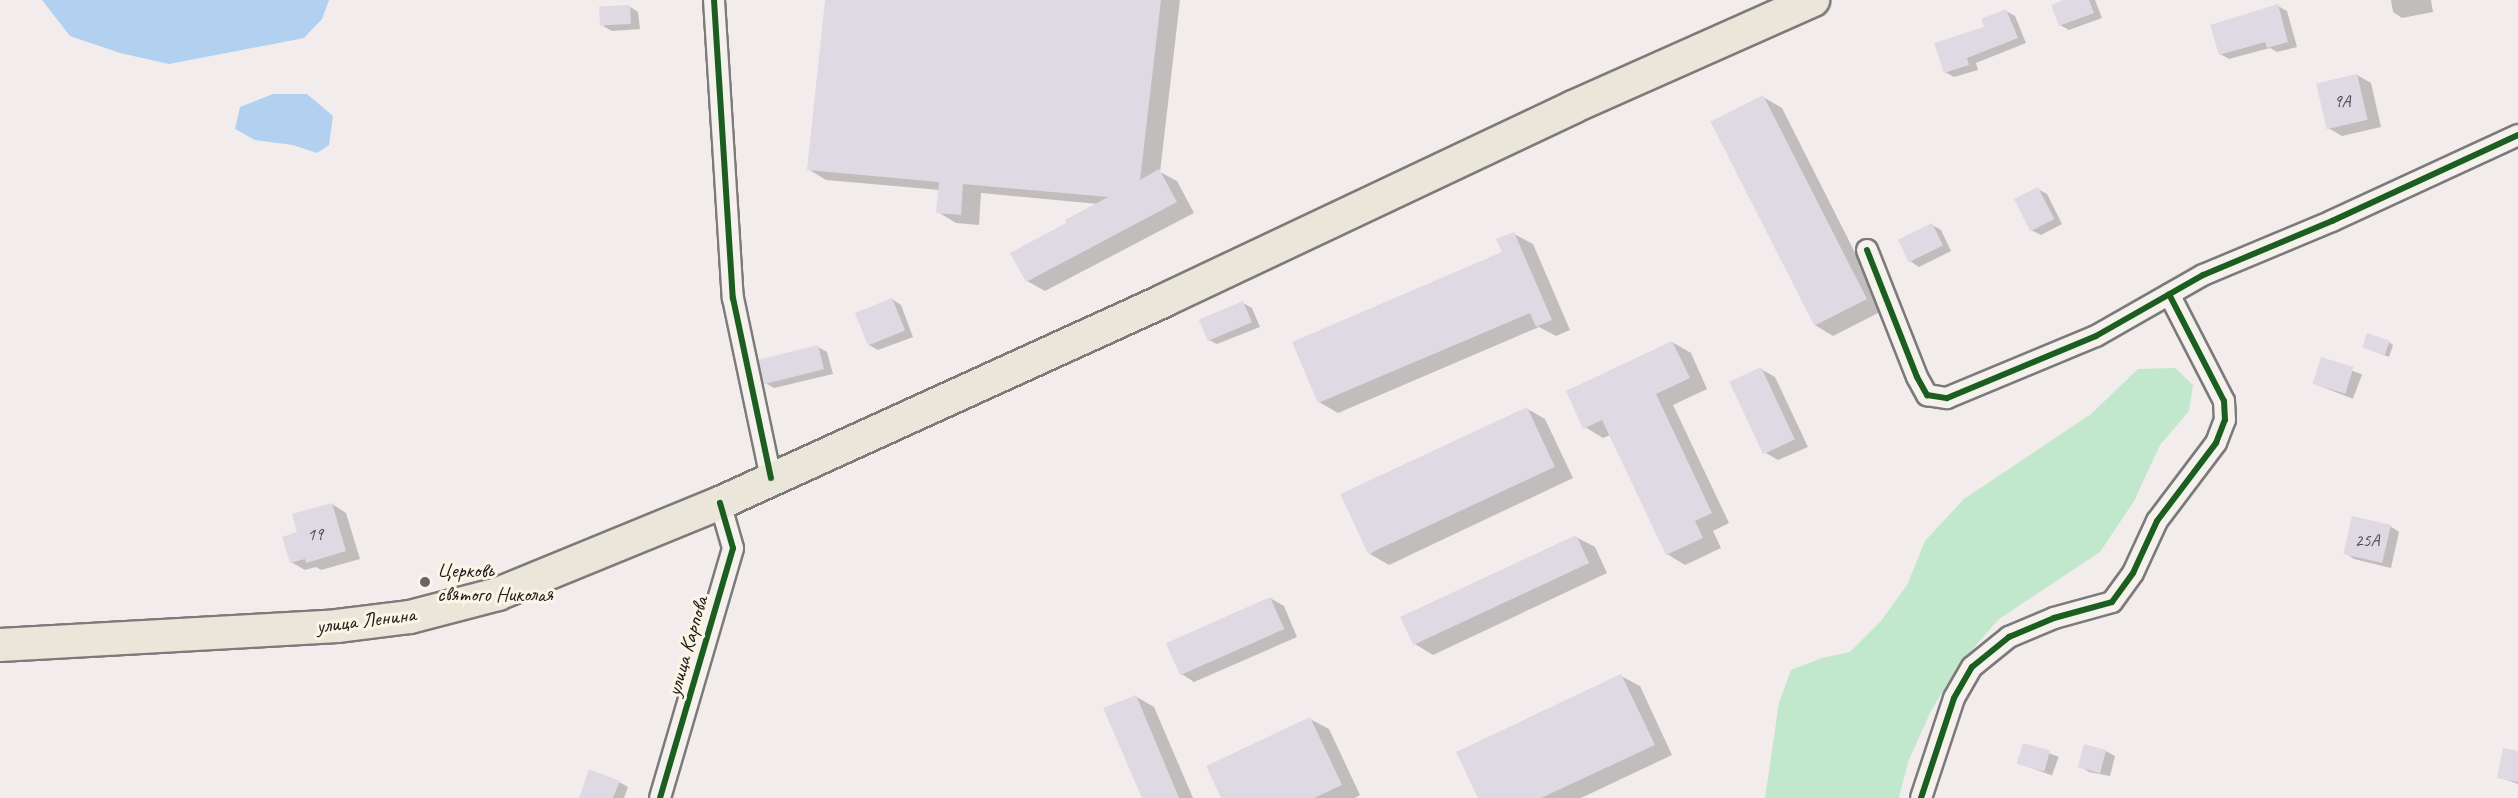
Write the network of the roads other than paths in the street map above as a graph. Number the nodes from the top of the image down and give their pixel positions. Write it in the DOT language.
graph roads {
  1 [pos="714,0"];
  2 [pos="1813,0"];
  3 [pos="2518,135"];
  4 [pos="1868,250"];
  5 [pos="2169,294"];
  6 [pos="771,478"];
  7 [pos="720,503"];
  8 [pos="0,645"];
  9 [pos="660,798"];
  10 [pos="1921,798"];
  1 -- 6 [label="street"];
  2 -- 6 [label="main road, улица Ленина"];
  3 -- 5 [label="street"];
  4 -- 5 [label="street"];
  5 -- 10 [label="street"];
  6 -- 7 [label="main road, улица Ленина"];
  7 -- 8 [label="main road, улица Ленина"];
  7 -- 9 [label="street, улица Карпова"];
}
